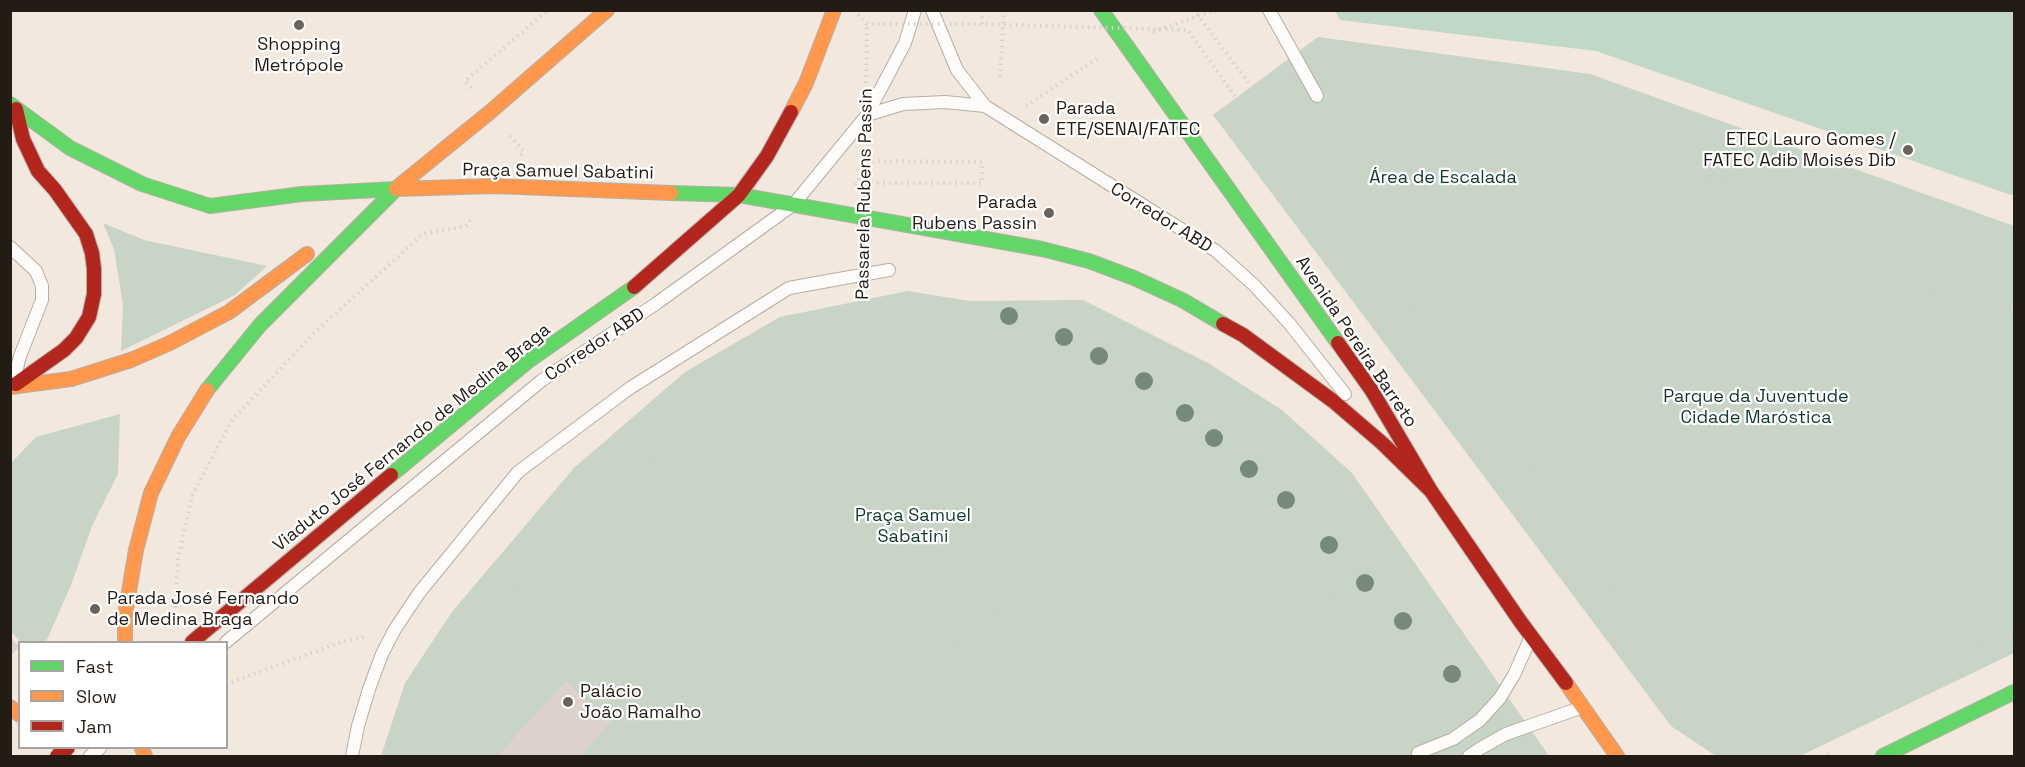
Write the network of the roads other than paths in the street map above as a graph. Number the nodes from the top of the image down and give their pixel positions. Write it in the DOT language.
graph roads {
  1 [pos="607,10"];
  2 [pos="834,10"];
  3 [pos="915,10"];
  4 [pos="932,10"];
  5 [pos="1101,10"];
  6 [pos="1269,10"];
  7 [pos="1317,96"];
  8 [pos="985,106"];
  9 [pos="12,107"];
  10 [pos="867,115"];
  11 [pos="396,189"];
  12 [pos="739,195"];
  13 [pos="794,206"];
  14 [pos="10,248"];
  15 [pos="889,270"];
  16 [pos="11,389"];
  17 [pos="1382,443"];
  18 [pos="1431,491"];
  19 [pos="1531,636"];
  20 [pos="124,641"];
  21 [pos="193,641"];
  22 [pos="227,641"];
  23 [pos="2014,692"];
  24 [pos="1584,707"];
  25 [pos="1418,753"];
  26 [pos="352,756"];
  27 [pos="1469,756"];
  28 [pos="1617,756"];
  29 [pos="1883,756"];
  1 -- 11 [label="main road, Praça Samuel Sabatini"];
  2 -- 12 [label="main road"];
  3 -- 10 [label="lane, Corredor ABD"];
  4 -- 8 [label="lane, Corredor ABD"];
  5 -- 18 [label="main road, Avenida Pereira Barreto"];
  6 -- 7 [label="lane"];
  8 -- 10 [label="lane"];
  8 -- 17 [label="lane, Corredor ABD"];
  9 -- 11 [label="main road"];
  9 -- 16 [label="main road"];
  10 -- 13 [label="lane, Corredor ABD"];
  11 -- 12 [label="main road, Praça Samuel Sabatini"];
  11 -- 16 [label="main road"];
  11 -- 20 [label="main road, Praça Samuel Sabatini"];
  12 -- 13 [label="main road, Praça Samuel Sabatini"];
  12 -- 21 [label="main road, Viaduto José Fernando de Medina Braga"];
  13 -- 17 [label="main road, Praça Samuel Sabatini"];
  13 -- 22 [label="lane, Corredor ABD"];
  14 -- 16 [label="lane"];
  15 -- 26 [label="lane"];
  17 -- 18 [label="main road, Praça Samuel Sabatini"];
  18 -- 19 [label="main road, Avenida Pereira Barreto"];
  19 -- 24 [label="main road, Avenida Pereira Barreto"];
  19 -- 25 [label="lane"];
  23 -- 29 [label="main road"];
  24 -- 27 [label="lane"];
  24 -- 28 [label="main road, Avenida Pereira Barreto"];
}
